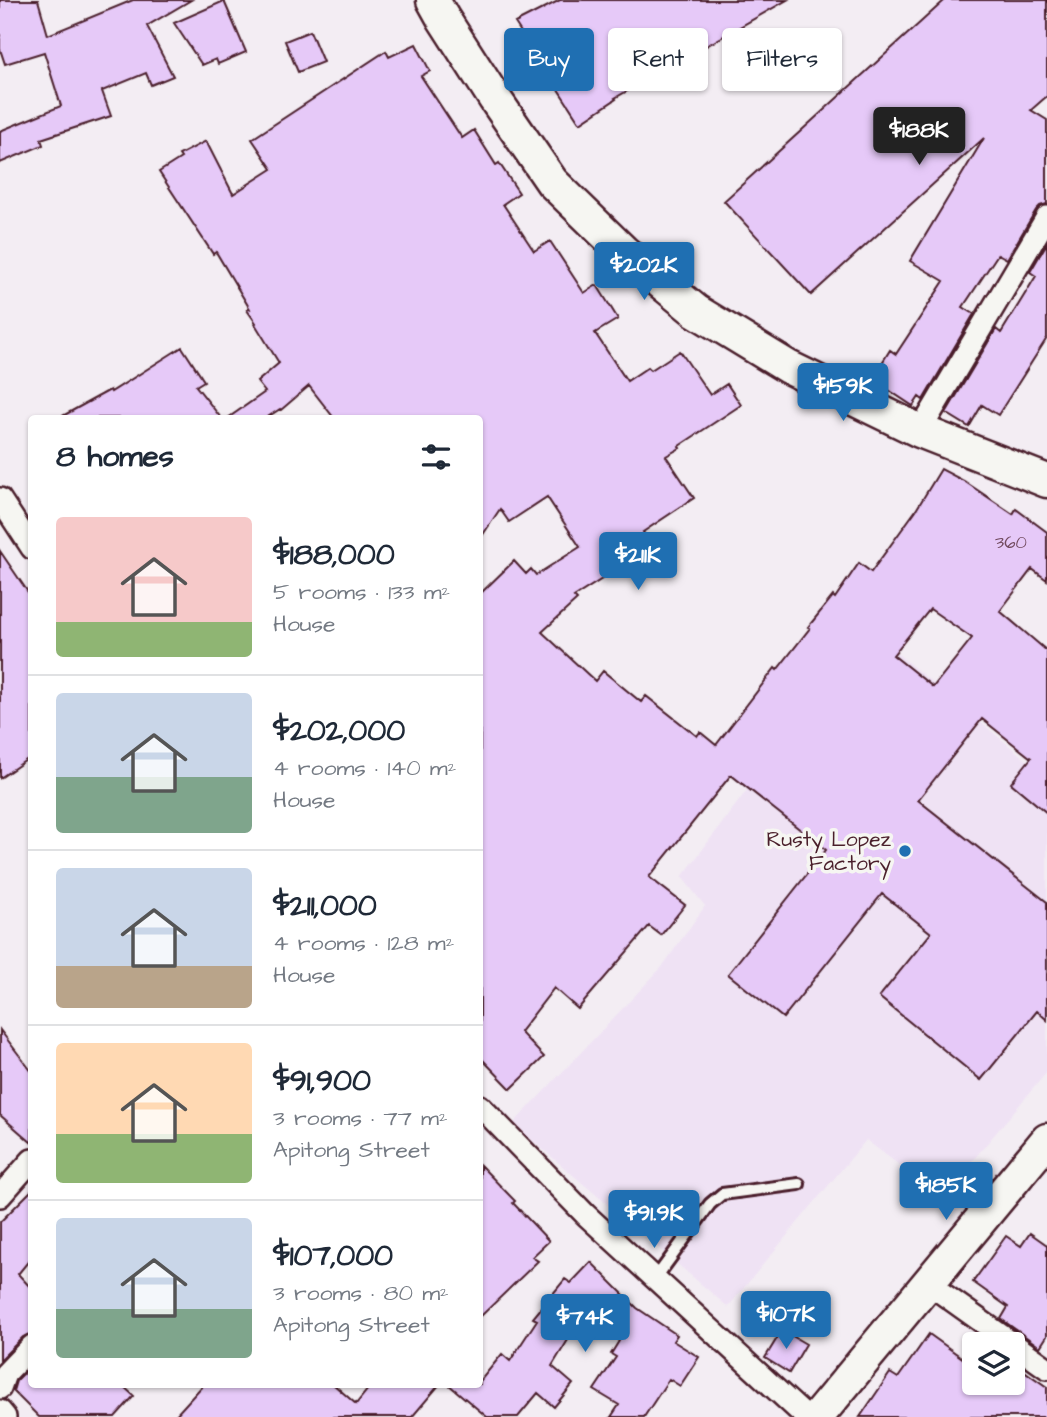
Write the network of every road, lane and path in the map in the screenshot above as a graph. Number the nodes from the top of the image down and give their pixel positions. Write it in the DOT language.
graph roads {
  1 [pos="433,0"];
  2 [pos="1047,217"];
  3 [pos="920,431"];
  4 [pos="1047,481"];
  5 [pos="0,499"];
  6 [pos="28,542"];
  7 [pos="483,1109"];
  8 [pos="1047,1140"];
  9 [pos="28,1164"];
  10 [pos="799,1184"];
  11 [pos="0,1196"];
  12 [pos="655,1279"];
  13 [pos="929,1284"];
  14 [pos="28,1350"];
  15 [pos="1047,1368"];
  16 [pos="0,1388"];
  17 [pos="0,1411"];
  18 [pos="5,1417"];
  19 [pos="806,1417"];
  20 [pos="817,1417"];
  1 -- 3 [label="main road"];
  2 -- 3 [label="street"];
  3 -- 4 [label="main road"];
  5 -- 6 [label="street"];
  7 -- 12 [label="street"];
  8 -- 13 [label="main road"];
  9 -- 11 [label="street"];
  10 -- 12 [label="lane"];
  12 -- 19 [label="street"];
  13 -- 15 [label="street"];
  13 -- 20 [label="main road"];
  14 -- 16 [label="street"];
  17 -- 18 [label="street"];
}
